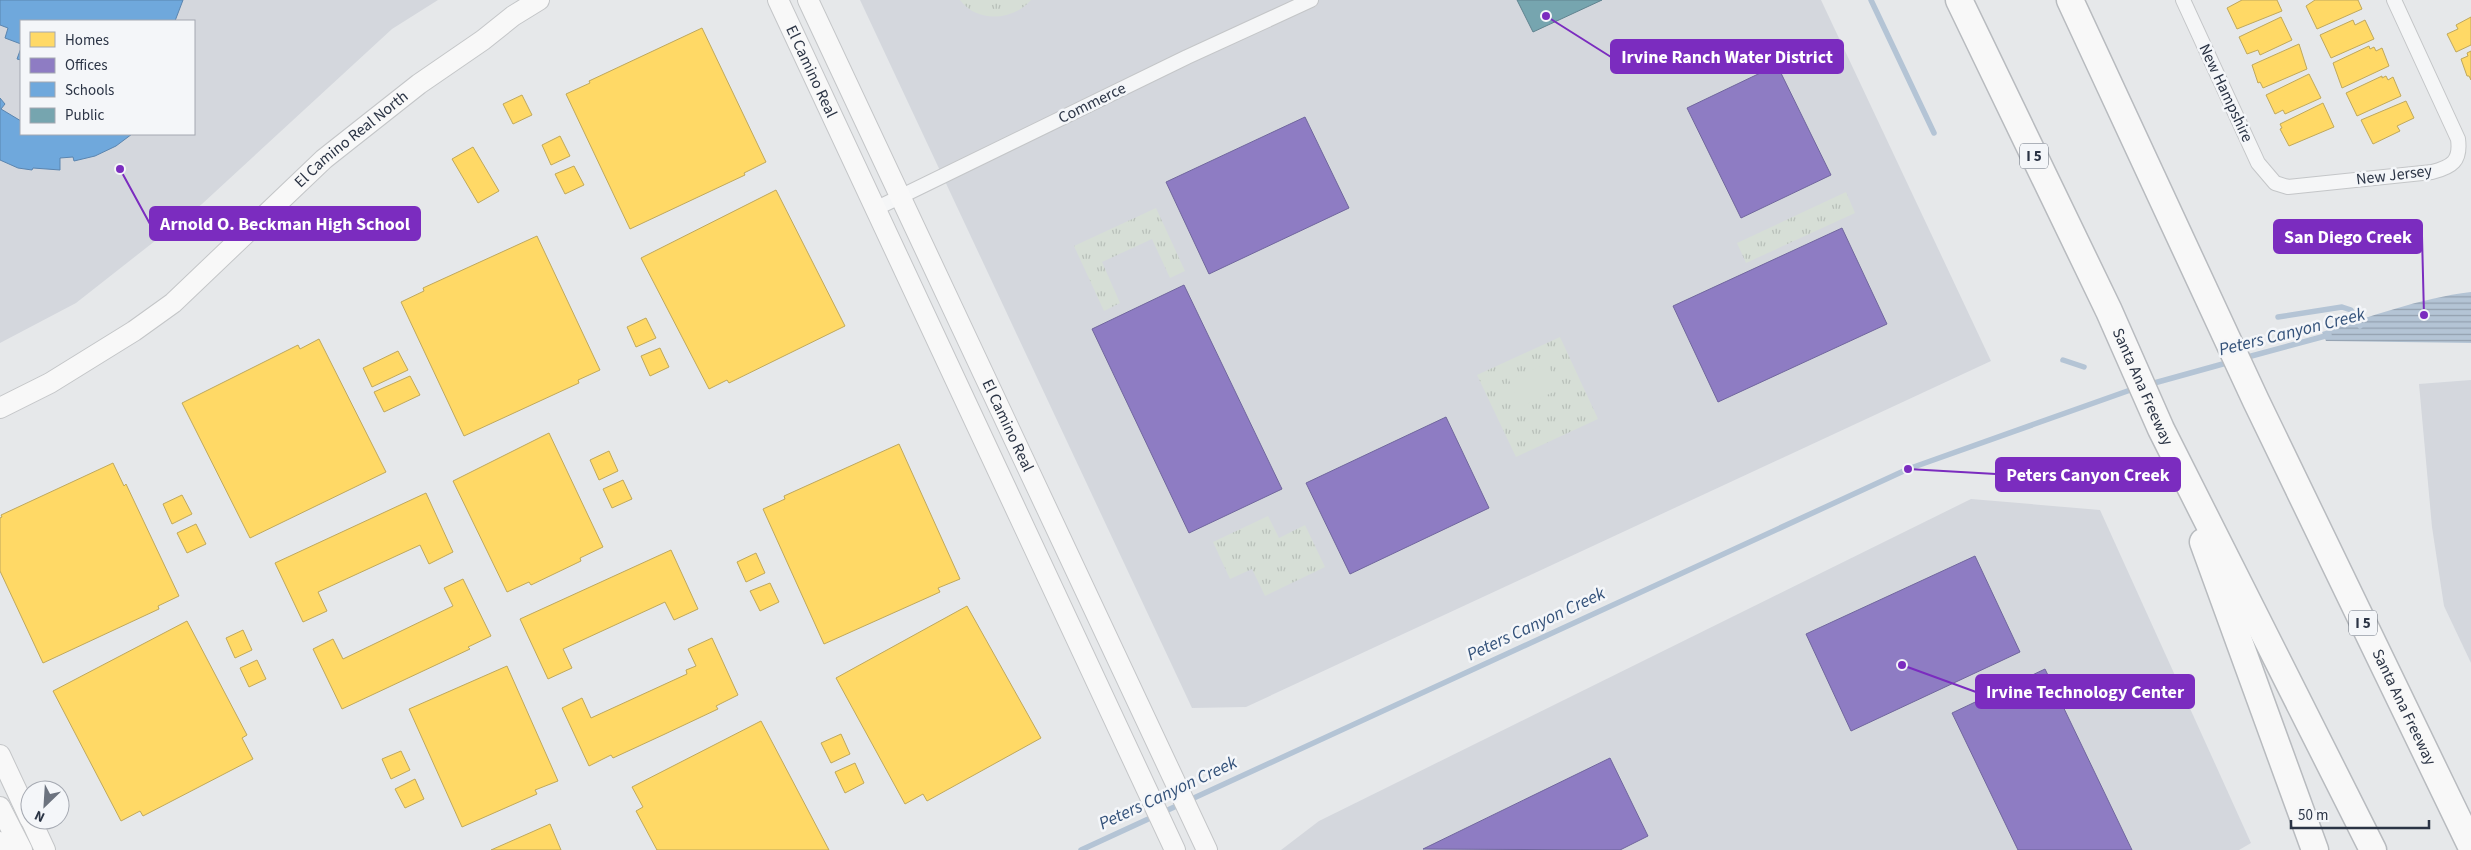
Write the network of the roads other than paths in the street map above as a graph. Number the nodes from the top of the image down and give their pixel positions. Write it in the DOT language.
graph roads {
  1 [pos="539,0"];
  2 [pos="778,0"];
  3 [pos="808,0"];
  4 [pos="1311,0"];
  5 [pos="1959,0"];
  6 [pos="2070,0"];
  7 [pos="2183,0"];
  8 [pos="2394,0"];
  9 [pos="2275,183"];
  10 [pos="900,196"];
  11 [pos="874,208"];
  12 [pos="0,408"];
  13 [pos="2161,429"];
  14 [pos="0,755"];
  15 [pos="20,798"];
  16 [pos="0,807"];
  17 [pos="35,830"];
  18 [pos="0,842"];
  19 [pos="2471,846"];
  20 [pos="1206,848"];
  21 [pos="4,850"];
  22 [pos="22,850"];
  23 [pos="45,850"];
  24 [pos="1175,850"];
  25 [pos="2315,850"];
  26 [pos="2373,850"];
  1 -- 12 [label="main road, El Camino Real North"];
  2 -- 11 [label="main road, El Camino Real"];
  3 -- 10 [label="main road, El Camino Real"];
  4 -- 10 [label="street, Commerce"];
  5 -- 13 [label="highway, Santa Ana Freeway / I 5"];
  6 -- 19 [label="highway, Santa Ana Freeway / I 5"];
  7 -- 9 [label="street, New Hampshire"];
  8 -- 9 [label="street, New Jersey"];
  10 -- 11 [label="street, Commerce"];
  10 -- 20 [label="main road, El Camino Real"];
  11 -- 24 [label="main road, El Camino Real"];
  13 -- 25 [label="highway"];
  13 -- 26 [label="highway, Santa Ana Freeway / I 5"];
  14 -- 15 [label="main road"];
  16 -- 22 [label="main road"];
  17 -- 23 [label="main road"];
  18 -- 21 [label="main road"];
}
